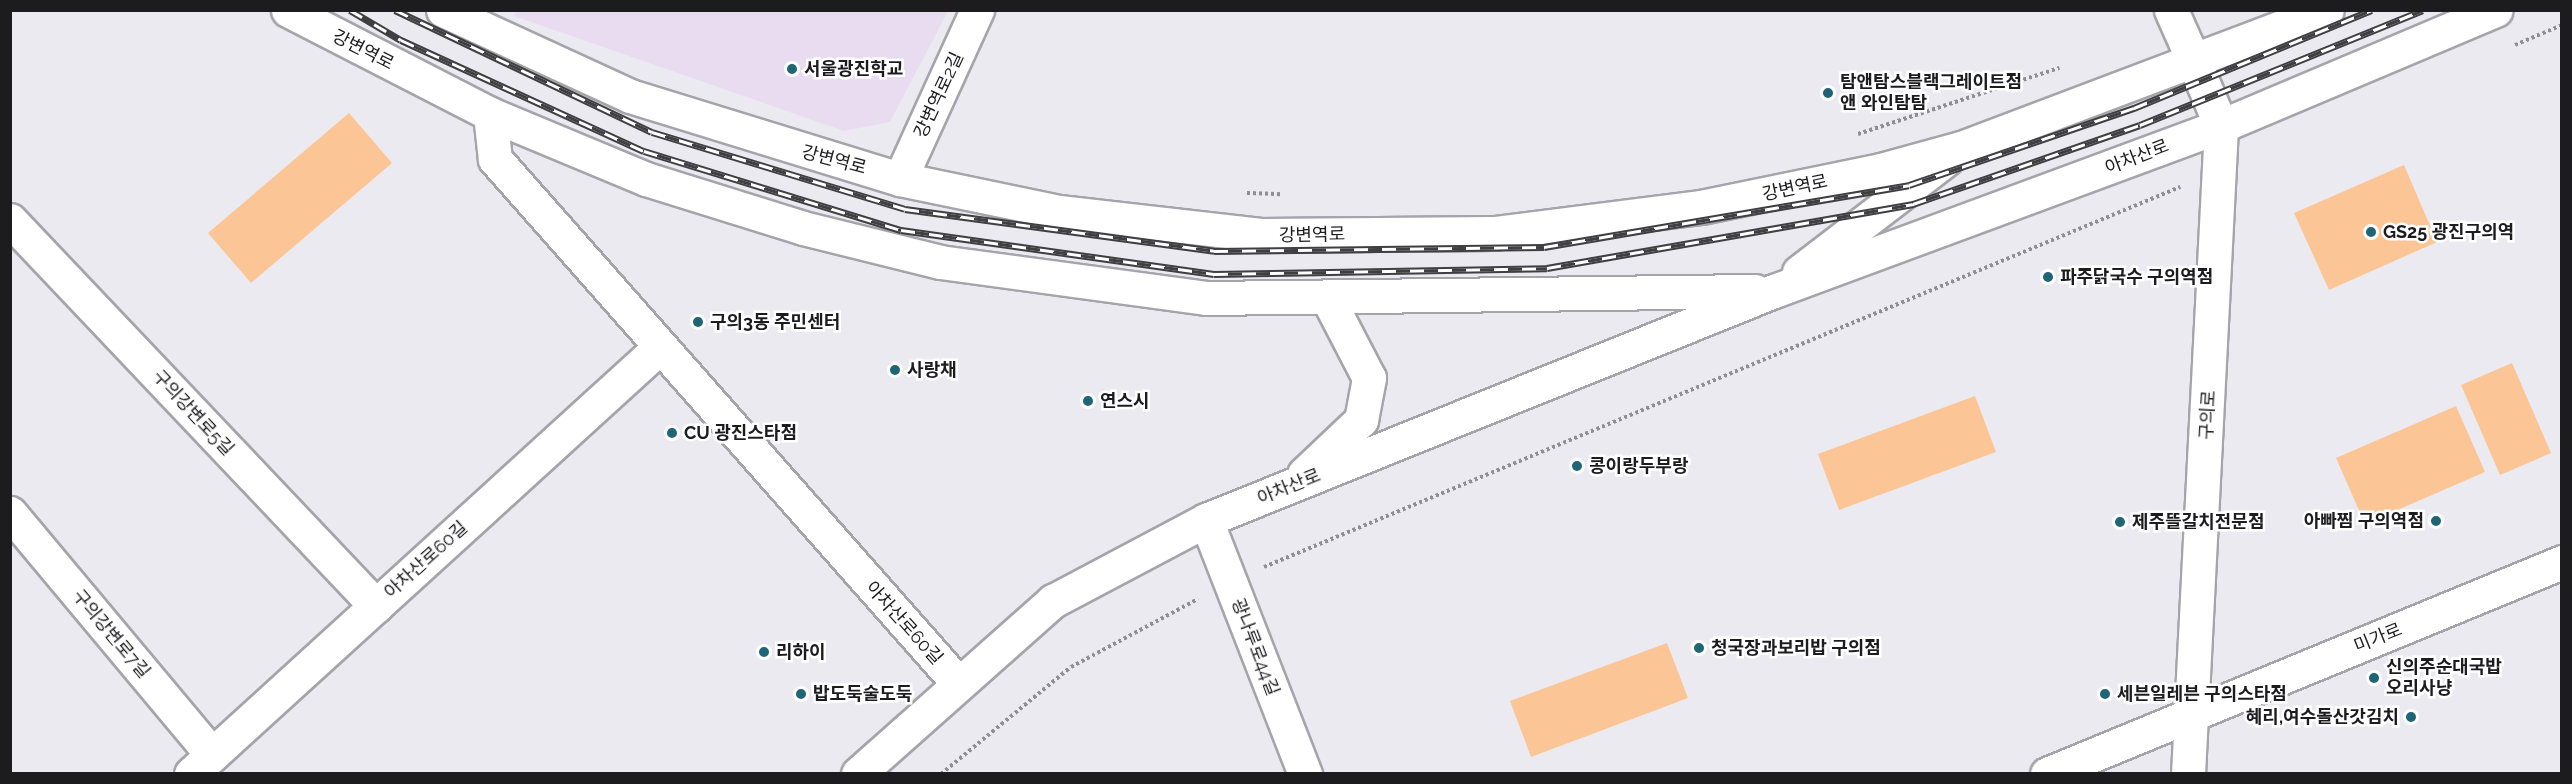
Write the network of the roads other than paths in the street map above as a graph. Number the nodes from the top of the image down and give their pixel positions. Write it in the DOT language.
graph roads {
  1 [pos="288,10"];
  2 [pos="443,10"];
  3 [pos="977,10"];
  4 [pos="2171,10"];
  5 [pos="2327,10"];
  6 [pos="2496,10"];
  7 [pos="2194,62"];
  8 [pos="490,114"];
  9 [pos="2221,126"];
  10 [pos="1961,148"];
  11 [pos="900,179"];
  12 [pos="10,220"];
  13 [pos="1774,291"];
  14 [pos="1328,299"];
  15 [pos="660,347"];
  16 [pos="1289,487"];
  17 [pos="10,513"];
  18 [pos="1206,520"];
  19 [pos="2562,562"];
  20 [pos="376,606"];
  21 [pos="958,683"];
  22 [pos="2194,713"];
  23 [pos="202,764"];
  24 [pos="858,774"];
  25 [pos="1305,774"];
  26 [pos="2047,774"];
  27 [pos="2188,774"];
  1 -- 8 [label="main road, 강변역로"];
  2 -- 11 [label="main road, 강변역로"];
  3 -- 11 [label="main road, 강변역로2길"];
  4 -- 7 [label="main road, 구의로"];
  5 -- 7 [label="main road"];
  6 -- 9 [label="main road, 아차산로"];
  7 -- 9 [label="main road, 구의로"];
  7 -- 10 [label="main road, 강변역로"];
  8 -- 14 [label="main road, 강변역로"];
  8 -- 15 [label="main road, 아차산로60길"];
  9 -- 13 [label="main road, 아차산로"];
  9 -- 22 [label="main road, 구의로"];
  10 -- 11 [label="main road, 강변역로"];
  10 -- 13 [label="main road, 아차산로"];
  12 -- 20 [label="main road, 구의강변로5길"];
  13 -- 14 [label="main road, 강변역로"];
  13 -- 16 [label="main road, 아차산로"];
  14 -- 16 [label="main road"];
  15 -- 20 [label="main road, 아차산로60길"];
  15 -- 21 [label="main road, 아차산로60길"];
  16 -- 18 [label="main road, 아차산로"];
  17 -- 23 [label="main road, 구의강변로7길"];
  18 -- 21 [label="main road, 아차산로"];
  18 -- 25 [label="main road, 광나루로44길"];
  19 -- 22 [label="main road, 미가로"];
  20 -- 23 [label="main road, 아차산로60길"];
  21 -- 24 [label="main road, 아차산로"];
  22 -- 26 [label="main road, 미가로"];
  22 -- 27 [label="main road, 구의로"];
}
